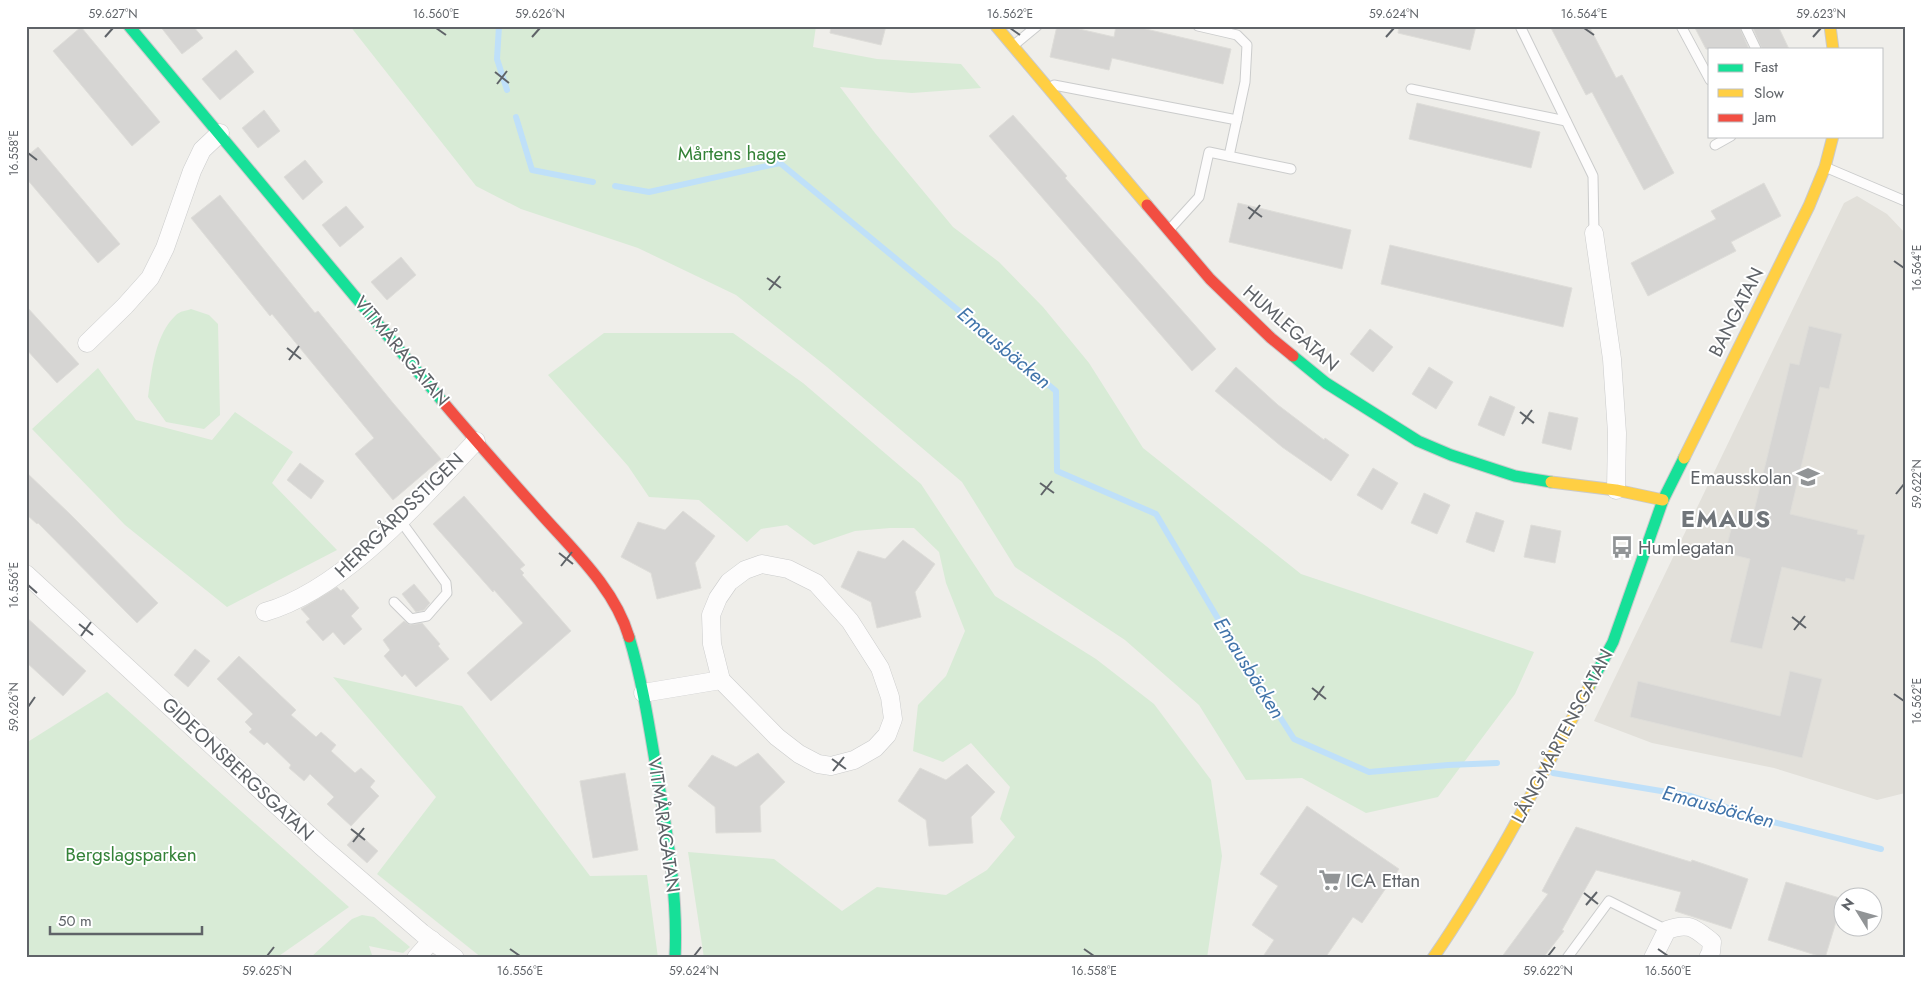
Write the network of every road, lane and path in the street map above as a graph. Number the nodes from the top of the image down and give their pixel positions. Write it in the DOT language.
graph roads {
  1 [pos="129,26"];
  2 [pos="996,26"];
  3 [pos="1037,26"];
  4 [pos="1198,26"];
  5 [pos="1520,26"];
  6 [pos="1682,26"];
  7 [pos="1744,26"];
  8 [pos="1830,26"];
  9 [pos="1012,46"];
  10 [pos="1755,48"];
  11 [pos="1833,48"];
  12 [pos="1708,76"];
  13 [pos="1044,83"];
  14 [pos="1411,90"];
  15 [pos="1237,120"];
  16 [pos="1566,121"];
  17 [pos="220,133"];
  18 [pos="1728,138"];
  19 [pos="1832,138"];
  20 [pos="1715,146"];
  21 [pos="1229,156"];
  22 [pos="1825,167"];
  23 [pos="1291,169"];
  24 [pos="1905,201"];
  25 [pos="1169,230"];
  26 [pos="1594,233"];
  27 [pos="88,343"];
  28 [pos="476,441"];
  29 [pos="1616,490"];
  30 [pos="1663,500"];
  31 [pos="400,520"];
  32 [pos="26,574"];
  33 [pos="394,602"];
  34 [pos="265,612"];
  35 [pos="721,680"];
  36 [pos="643,693"];
  37 [pos="1667,930"];
  38 [pos="432,940"];
  39 [pos="416,958"];
  40 [pos="455,958"];
  41 [pos="675,958"];
  42 [pos="1433,958"];
  43 [pos="1567,958"];
  44 [pos="1653,958"];
  45 [pos="1708,958"];
  1 -- 17 [label="street, VITMÅRAGATAN"];
  2 -- 9 [label="street, HUMLEGATAN"];
  3 -- 9 [label="lane"];
  4 -- 15 [label="lane"];
  5 -- 16 [label="lane"];
  6 -- 12 [label="lane"];
  7 -- 10 [label="lane"];
  8 -- 11 [label="street"];
  9 -- 13 [label="street, HUMLEGATAN"];
  13 -- 15 [label="lane"];
  13 -- 25 [label="street, HUMLEGATAN"];
  14 -- 16 [label="lane"];
  15 -- 21 [label="lane"];
  16 -- 26 [label="lane"];
  17 -- 27 [label="street"];
  17 -- 28 [label="street, VITMÅRAGATAN"];
  18 -- 20 [label="lane"];
  19 -- 22 [label="street, BANGATAN"];
  21 -- 23 [label="lane"];
  21 -- 25 [label="lane"];
  22 -- 24 [label="lane"];
  22 -- 30 [label="street, BANGATAN"];
  25 -- 29 [label="street, HUMLEGATAN"];
  26 -- 29 [label="street"];
  28 -- 31 [label="street, HERRGÅRDSSTIGEN"];
  28 -- 36 [label="street, VITMÅRAGATAN"];
  29 -- 30 [label="street, HUMLEGATAN"];
  30 -- 42 [label="street, LÅNGMÅRTENSGATAN"];
  31 -- 33 [label="lane"];
  31 -- 34 [label="street, HERRGÅRDSSTIGEN"];
  32 -- 38 [label="street, GIDEONSBERGSGATAN"];
  35 -- 35 [label="street"];
  35 -- 36 [label="street"];
  36 -- 41 [label="street, VITMÅRAGATAN"];
  37 -- 43 [label="lane"];
  37 -- 44 [label="street"];
  37 -- 45 [label="street"];
  38 -- 39 [label="street"];
  38 -- 40 [label="street, GIDEONSBERGSGATAN"];
}
